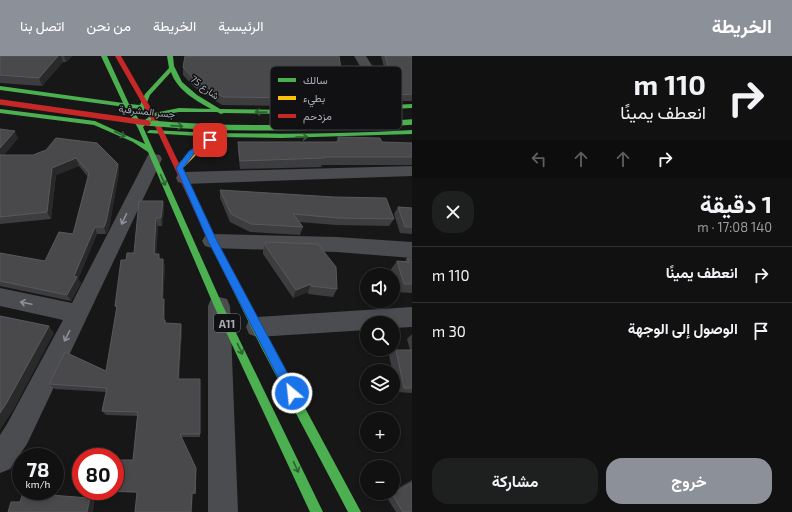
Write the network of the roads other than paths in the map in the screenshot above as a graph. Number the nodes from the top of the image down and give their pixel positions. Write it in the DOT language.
graph roads {
  1 [pos="104,56"];
  2 [pos="118,56"];
  3 [pos="170,56"];
  4 [pos="360,56"];
  5 [pos="366,66"];
  6 [pos="170,69"];
  7 [pos="130,74"];
  8 [pos="115,79"];
  9 [pos="151,85"];
  10 [pos="0,88"];
  11 [pos="107,88"];
  12 [pos="31,92"];
  13 [pos="98,93"];
  14 [pos="0,94"];
  15 [pos="180,97"];
  16 [pos="79,98"];
  17 [pos="0,102"];
  18 [pos="208,104"];
  19 [pos="128,105"];
  20 [pos="402,106"];
  21 [pos="412,106"];
  22 [pos="148,109"];
  23 [pos="0,110"];
  24 [pos="14,112"];
  25 [pos="221,112"];
  26 [pos="270,112"];
  27 [pos="412,112"];
  28 [pos="402,113"];
  29 [pos="134,116"];
  30 [pos="270,119"];
  31 [pos="412,122"];
  32 [pos="95,123"];
  33 [pos="402,123"];
  34 [pos="142,129"];
  35 [pos="270,129"];
  36 [pos="412,132"];
  37 [pos="163,133"];
  38 [pos="221,136"];
  39 [pos="152,155"];
  40 [pos="412,171"];
  41 [pos="181,173"];
  42 [pos="212,241"];
  43 [pos="412,250"];
  44 [pos="0,297"];
  45 [pos="219,306"];
  46 [pos="78,314"];
  47 [pos="412,317"];
  48 [pos="257,327"];
  49 [pos="0,459"];
  50 [pos="222,512"];
  51 [pos="317,512"];
  52 [pos="355,512"];
  1 -- 8 [label="main road, A11"];
  2 -- 7 [label="main road, A11"];
  3 -- 6 [label="main road"];
  4 -- 5 [label="street"];
  6 -- 9 [label="main road"];
  6 -- 18 [label="main road, شارع 75"];
  7 -- 9 [label="main road"];
  7 -- 22 [label="main road, A11"];
  8 -- 11 [label="main road"];
  8 -- 19 [label="main road, A11"];
  9 -- 22 [label="main road"];
  10 -- 12 [label="main road"];
  12 -- 16 [label="main road"];
  12 -- 24 [label="main road"];
  13 -- 16 [label="main road"];
  14 -- 30 [label="main road, جسر المشرفية"];
  15 -- 18 [label="main road"];
  16 -- 19 [label="main road"];
  17 -- 35 [label="main road, جسر المشرفية, one-way, bridge"];
  18 -- 25 [label="main road, شارع 75"];
  19 -- 22 [label="main road"];
  19 -- 29 [label="main road, A11"];
  20 -- 21 [label="main road"];
  22 -- 25 [label="main road"];
  22 -- 29 [label="main road"];
  22 -- 34 [label="main road"];
  22 -- 37 [label="main road, A11"];
  23 -- 24 [label="main road"];
  24 -- 32 [label="main road"];
  26 -- 25 [label="main road, one-way"];
  27 -- 28 [label="main road, جسر المشرفية"];
  29 -- 32 [label="main road"];
  29 -- 34 [label="main road, A11"];
  33 -- 31 [label="main road, جسر المشرفية, one-way, bridge"];
  32 -- 39 [label="main road, one-way"];
  34 -- 37 [label="main road"];
  34 -- 39 [label="main road, A11"];
  38 -- 36 [label="main road, one-way"];
  37 -- 38 [label="main road"];
  37 -- 41 [label="main road, A11"];
  38 -- 41 [label="main road"];
  39 -- 45 [label="main road, A11, one-way"];
  39 -- 46 [label="street, one-way"];
  40 -- 41 [label="street"];
  41 -- 42 [label="main road, A11"];
  42 -- 43 [label="street"];
  42 -- 48 [label="main road, A11"];
  46 -- 44 [label="street, one-way"];
  45 -- 50 [label="street"];
  45 -- 51 [label="main road, A11, one-way"];
  46 -- 49 [label="street, one-way"];
  47 -- 48 [label="street"];
  48 -- 52 [label="main road, A11"];
}
